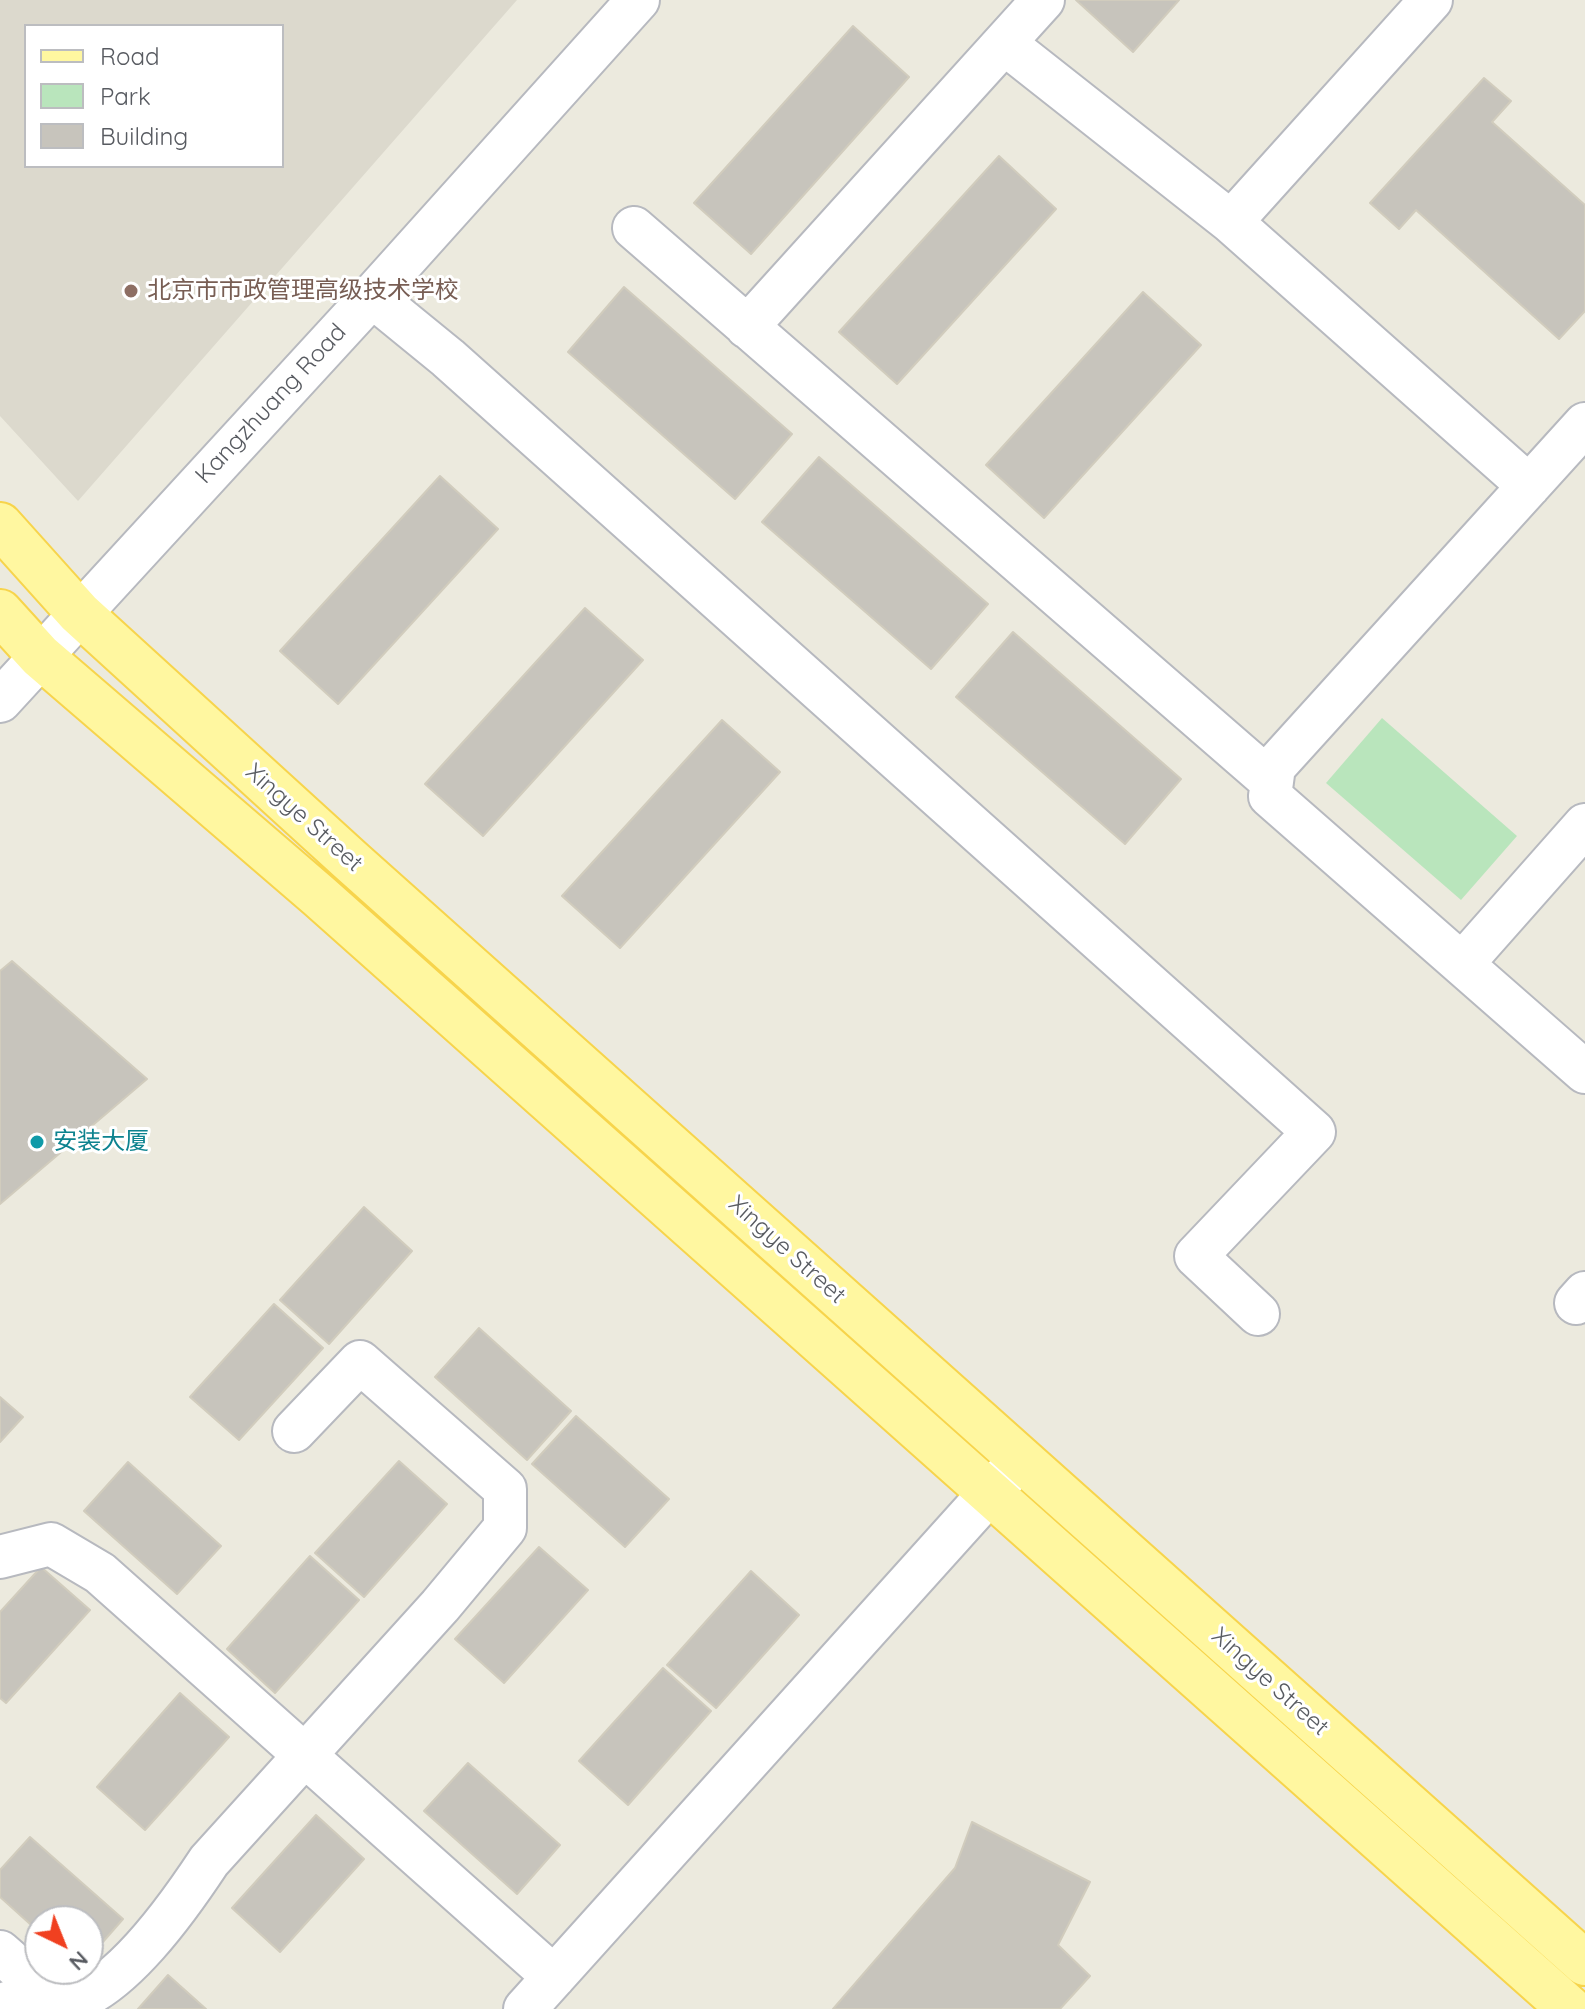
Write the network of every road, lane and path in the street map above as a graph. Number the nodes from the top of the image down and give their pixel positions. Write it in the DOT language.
graph roads {
  1 [pos="638,0"];
  2 [pos="1043,0"];
  3 [pos="1431,0"];
  4 [pos="1004,43"];
  5 [pos="1231,222"];
  6 [pos="634,228"];
  7 [pos="372,296"];
  8 [pos="747,327"];
  9 [pos="1585,424"];
  10 [pos="1529,486"];
  11 [pos="0,525"];
  12 [pos="0,612"];
  13 [pos="79,613"];
  14 [pos="40,656"];
  15 [pos="0,701"];
  16 [pos="1272,782"];
  17 [pos="1585,825"];
  18 [pos="1462,964"];
  19 [pos="1585,1072"];
  20 [pos="1258,1314"];
  21 [pos="294,1431"];
  22 [pos="1020,1459"];
  23 [pos="992,1492"];
  24 [pos="0,1557"];
  25 [pos="305,1753"];
  26 [pos="0,1952"];
  27 [pos="1585,1963"];
  28 [pos="554,1977"];
  29 [pos="81,1996"];
  30 [pos="5,2009"];
  31 [pos="525,2009"];
  32 [pos="1570,2009"];
  1 -- 7 [label="street, Kangzhuang Road"];
  2 -- 4 [label="street"];
  3 -- 5 [label="street"];
  4 -- 5 [label="street"];
  4 -- 8 [label="street"];
  5 -- 10 [label="street"];
  6 -- 8 [label="street"];
  7 -- 13 [label="street, Kangzhuang Road"];
  7 -- 20 [label="street"];
  8 -- 16 [label="street"];
  9 -- 10 [label="street"];
  10 -- 16 [label="street"];
  11 -- 13 [label="main road, Xingye Street"];
  12 -- 14 [label="main road, Xingye Street"];
  13 -- 14 [label="street, Kangzhuang Road"];
  13 -- 22 [label="main road, Xingye Street"];
  14 -- 15 [label="street, Kangzhuang Road"];
  14 -- 23 [label="main road, Xingye Street"];
  16 -- 18 [label="street"];
  17 -- 18 [label="street"];
  18 -- 19 [label="street"];
  21 -- 25 [label="street"];
  22 -- 23 [label="street"];
  22 -- 27 [label="main road, Xingye Street"];
  23 -- 28 [label="street"];
  23 -- 32 [label="main road, Xingye Street"];
  24 -- 25 [label="street"];
  25 -- 28 [label="street"];
  25 -- 29 [label="street"];
  26 -- 29 [label="street"];
  28 -- 31 [label="street"];
  29 -- 30 [label="street"];
}
